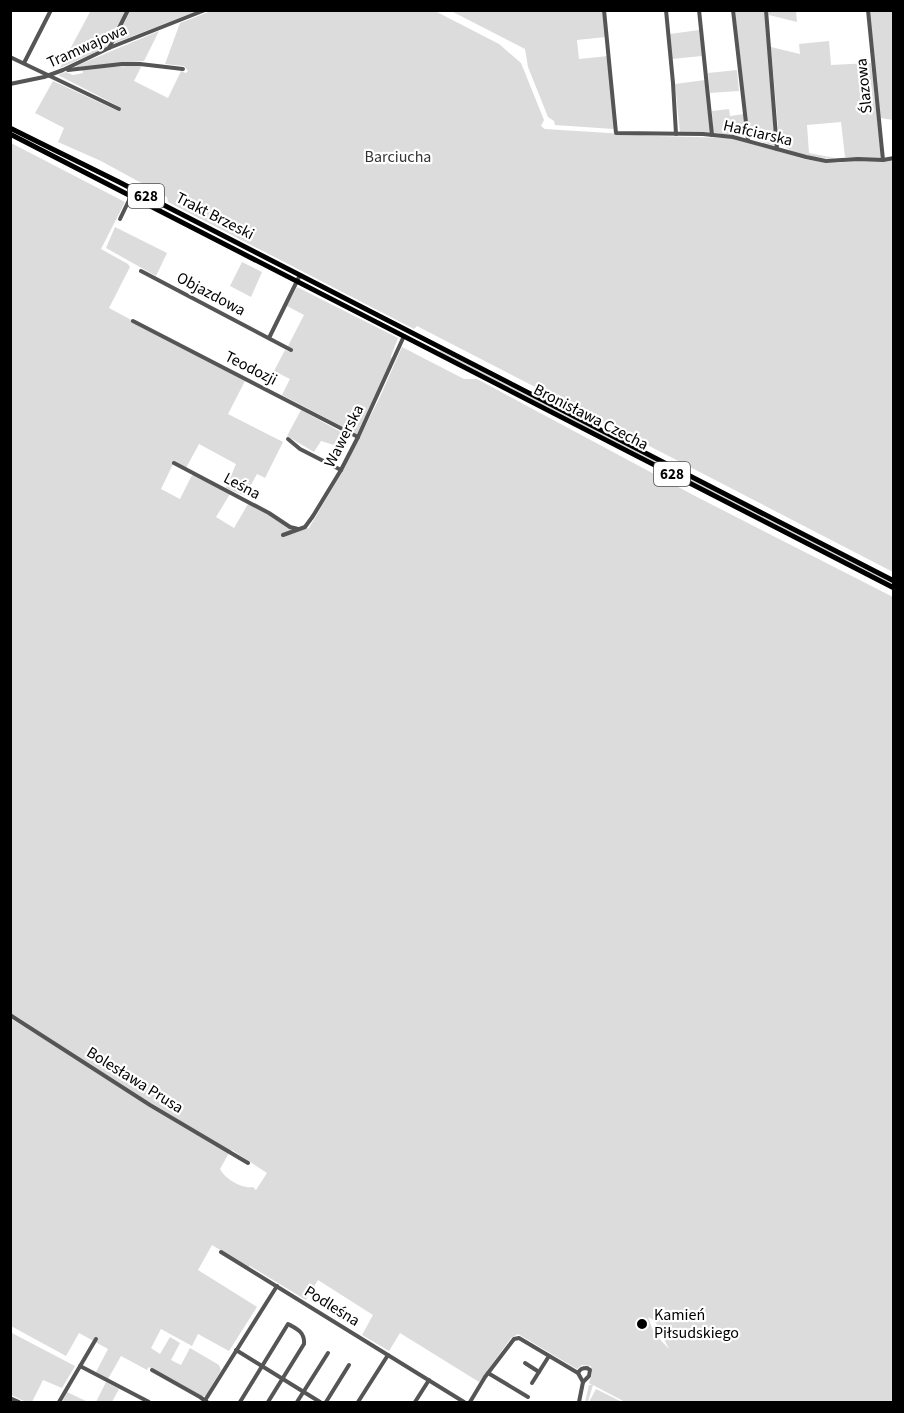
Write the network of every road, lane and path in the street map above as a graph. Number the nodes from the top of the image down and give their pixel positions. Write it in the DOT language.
graph roads {
  1 [pos="51,10"];
  2 [pos="128,10"];
  3 [pos="205,10"];
  4 [pos="604,10"];
  5 [pos="666,10"];
  6 [pos="699,10"];
  7 [pos="733,10"];
  8 [pos="766,10"];
  9 [pos="868,10"];
  10 [pos="109,48"];
  11 [pos="10,57"];
  12 [pos="24,63"];
  13 [pos="183,69"];
  14 [pos="63,70"];
  15 [pos="50,75"];
  16 [pos="10,84"];
  17 [pos="119,109"];
  18 [pos="10,128"];
  19 [pos="10,134"];
  20 [pos="675,135"];
  21 [pos="712,135"];
  22 [pos="748,140"];
  23 [pos="777,149"];
  24 [pos="894,158"];
  25 [pos="884,160"];
  26 [pos="132,195"];
  27 [pos="120,219"];
  28 [pos="141,271"];
  29 [pos="299,278"];
  30 [pos="133,321"];
  31 [pos="405,333"];
  32 [pos="269,338"];
  33 [pos="291,350"];
  34 [pos="358,437"];
  35 [pos="288,439"];
  36 [pos="174,463"];
  37 [pos="341,470"];
  38 [pos="299,529"];
  39 [pos="283,535"];
  40 [pos="894,581"];
  41 [pos="894,588"];
  42 [pos="10,1015"];
  43 [pos="248,1163"];
  44 [pos="221,1252"];
  45 [pos="277,1286"];
  46 [pos="96,1339"];
  47 [pos="236,1350"];
  48 [pos="328,1353"];
  49 [pos="388,1355"];
  50 [pos="549,1356"];
  51 [pos="525,1364"];
  52 [pos="349,1365"];
  53 [pos="80,1366"];
  54 [pos="262,1367"];
  55 [pos="152,1370"];
  56 [pos="539,1372"];
  57 [pos="488,1373"];
  58 [pos="578,1373"];
  59 [pos="282,1379"];
  60 [pos="429,1380"];
  61 [pos="583,1382"];
  62 [pos="532,1383"];
  63 [pos="303,1392"];
  64 [pos="528,1397"];
  65 [pos="10,1398"];
  66 [pos="19,1402"];
  67 [pos="59,1402"];
  68 [pos="148,1402"];
  69 [pos="205,1402"];
  70 [pos="240,1402"];
  71 [pos="268,1402"];
  72 [pos="297,1402"];
  73 [pos="320,1402"];
  74 [pos="326,1402"];
  75 [pos="358,1402"];
  76 [pos="415,1402"];
  77 [pos="464,1402"];
  78 [pos="470,1402"];
  79 [pos="579,1402"];
  1 -- 12 [label="street"];
  2 -- 10 [label="street"];
  3 -- 10 [label="street, Tramwajowa"];
  4 -- 20 [label="street, Hafciarska"];
  5 -- 20 [label="street"];
  6 -- 21 [label="street"];
  7 -- 22 [label="street"];
  8 -- 23 [label="street"];
  9 -- 25 [label="street, Ślazowa"];
  10 -- 14 [label="street, Tramwajowa"];
  11 -- 12 [label="street"];
  12 -- 15 [label="street"];
  13 -- 14 [label="street"];
  14 -- 15 [label="street, Tramwajowa"];
  15 -- 16 [label="street, Tramwajowa"];
  15 -- 17 [label="street"];
  18 -- 29 [label="main road, Trakt Brzeski / 628"];
  19 -- 26 [label="main road, Trakt Brzeski / 628"];
  20 -- 21 [label="street, Hafciarska"];
  21 -- 22 [label="street, Hafciarska"];
  22 -- 23 [label="street, Hafciarska"];
  23 -- 25 [label="street, Hafciarska"];
  24 -- 25 [label="street, Hafciarska"];
  26 -- 27 [label="street"];
  26 -- 29 [label="main road, Trakt Brzeski / 628"];
  28 -- 32 [label="street, Objazdowa"];
  29 -- 31 [label="main road, Trakt Brzeski / 628"];
  29 -- 32 [label="street"];
  30 -- 34 [label="street, Teodozji"];
  31 -- 34 [label="street, Wawerska"];
  31 -- 40 [label="main road, Bronisława Czecha / 628"];
  31 -- 41 [label="main road, Bronisława Czecha / 628"];
  32 -- 33 [label="street, Objazdowa"];
  34 -- 37 [label="street, Wawerska"];
  35 -- 37 [label="street"];
  36 -- 38 [label="street, Leśna"];
  37 -- 38 [label="street, Wawerska"];
  38 -- 39 [label="street, Wawerska"];
  42 -- 43 [label="street, Bolesława Prusa"];
  44 -- 45 [label="street, Podleśna"];
  45 -- 47 [label="street"];
  45 -- 49 [label="street, Podleśna"];
  46 -- 53 [label="street"];
  47 -- 54 [label="street"];
  47 -- 69 [label="street"];
  48 -- 63 [label="street"];
  49 -- 60 [label="street, Podleśna"];
  49 -- 75 [label="street"];
  50 -- 56 [label="street"];
  50 -- 57 [label="street"];
  50 -- 58 [label="street"];
  51 -- 56 [label="street"];
  52 -- 74 [label="street"];
  53 -- 67 [label="street"];
  53 -- 68 [label="street"];
  54 -- 59 [label="street"];
  54 -- 59 [label="street"];
  54 -- 70 [label="street"];
  55 -- 69 [label="street"];
  56 -- 62 [label="street"];
  57 -- 64 [label="street"];
  57 -- 78 [label="street"];
  58 -- 61 [label="street"];
  58 -- 61 [label="street"];
  59 -- 63 [label="street"];
  59 -- 71 [label="street"];
  60 -- 76 [label="street"];
  60 -- 77 [label="street, Podleśna"];
  61 -- 79 [label="street"];
  63 -- 72 [label="street"];
  63 -- 73 [label="street"];
  65 -- 66 [label="street"];
}
